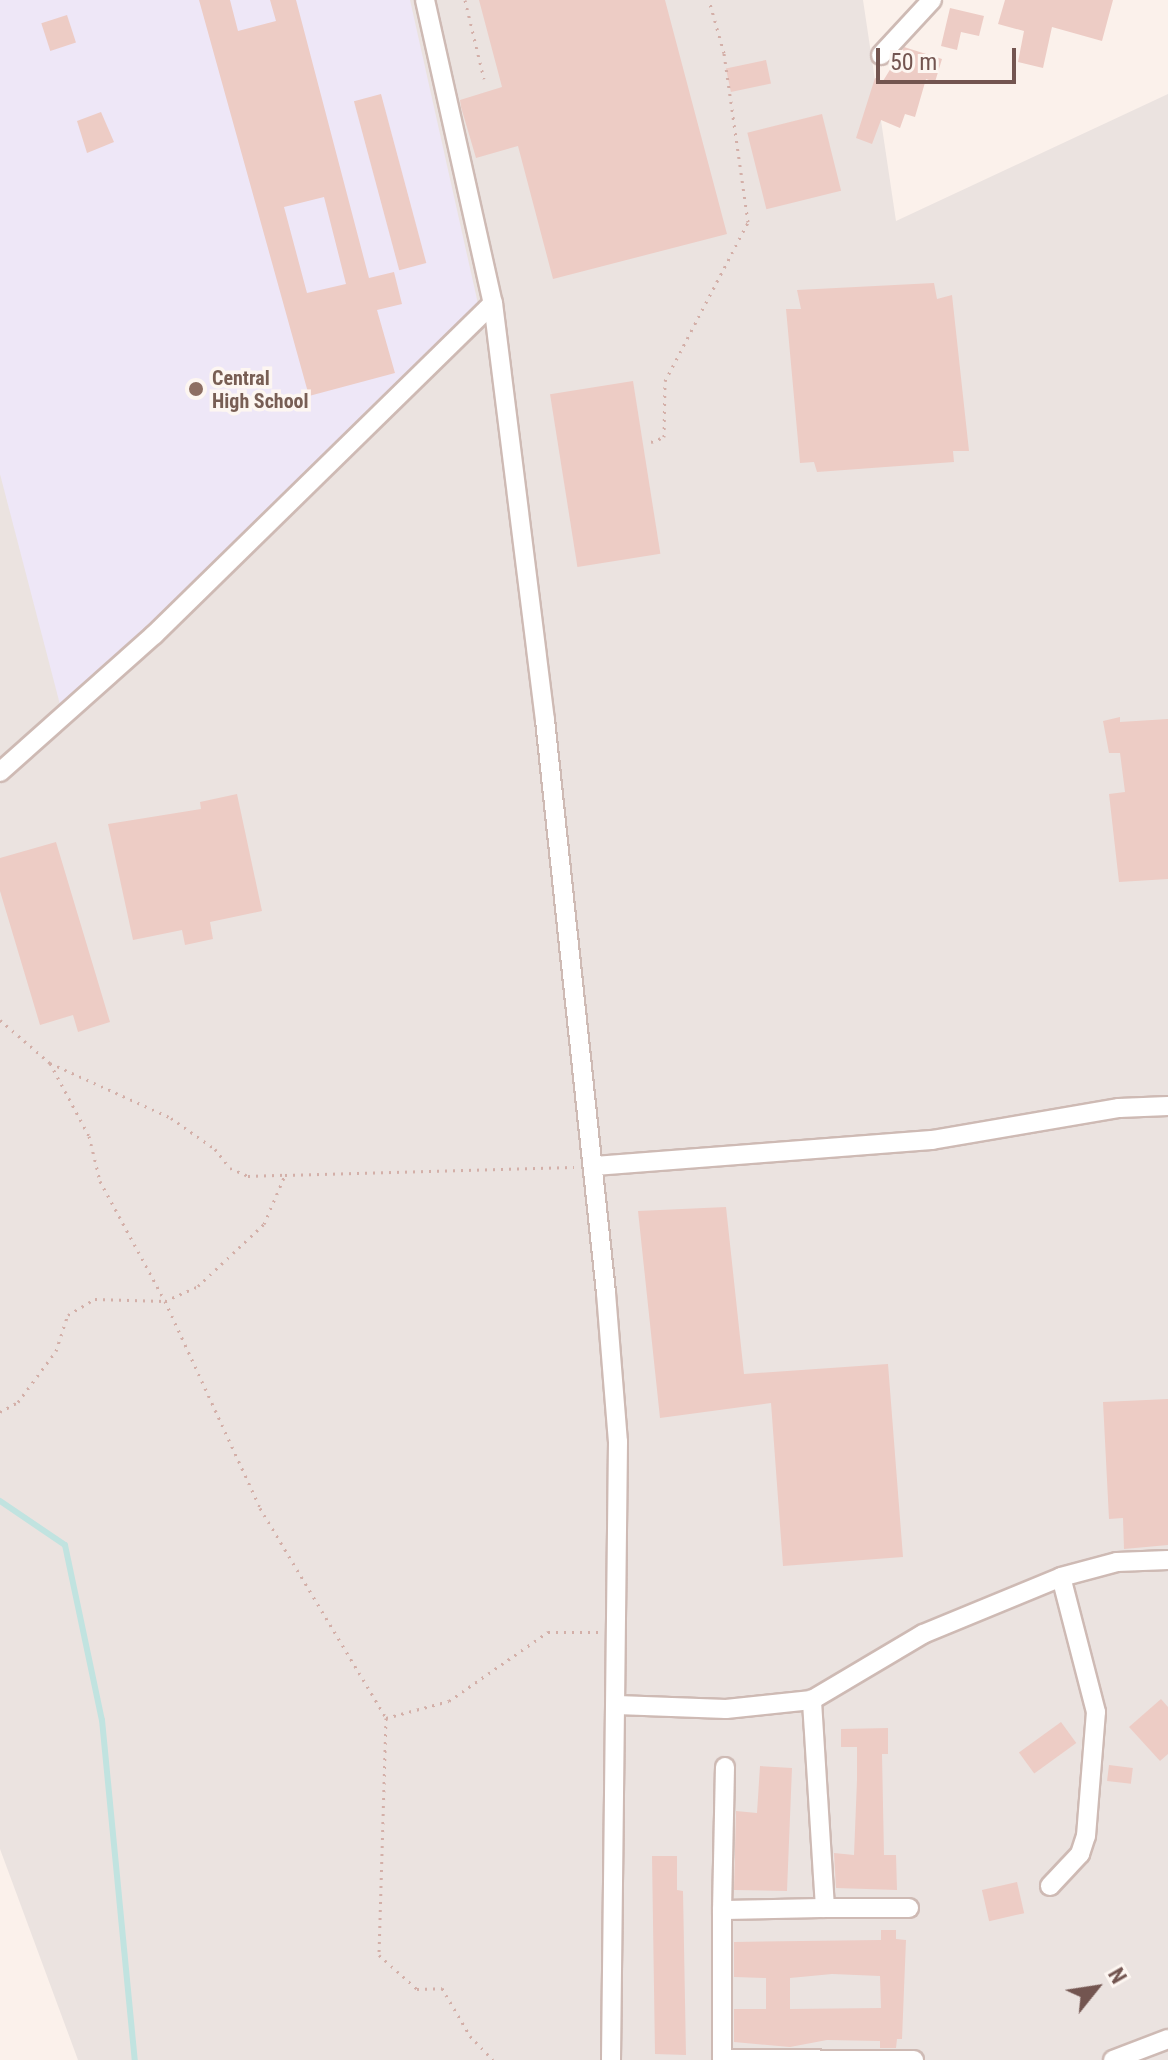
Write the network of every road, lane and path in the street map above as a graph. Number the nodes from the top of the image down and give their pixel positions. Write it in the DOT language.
graph roads {
  1 [pos="425,0"];
  2 [pos="465,0"];
  3 [pos="709,0"];
  4 [pos="932,0"];
  5 [pos="881,55"];
  6 [pos="484,79"];
  7 [pos="493,303"];
  8 [pos="651,442"];
  9 [pos="0,772"];
  10 [pos="0,1020"];
  11 [pos="50,1063"];
  12 [pos="1168,1106"];
  13 [pos="594,1166"];
  14 [pos="285,1175"];
  15 [pos="165,1301"];
  16 [pos="0,1412"];
  17 [pos="1168,1560"];
  18 [pos="1061,1577"];
  19 [pos="617,1632"];
  20 [pos="812,1699"];
  21 [pos="617,1705"];
  22 [pos="386,1718"];
  23 [pos="725,1767"];
  24 [pos="1050,1886"];
  25 [pos="825,1908"];
  26 [pos="909,1908"];
  27 [pos="722,1910"];
  28 [pos="1168,2039"];
  29 [pos="493,2060"];
  30 [pos="611,2060"];
  31 [pos="722,2060"];
  32 [pos="914,2060"];
  33 [pos="1113,2060"];
  1 -- 7 [label="street"];
  2 -- 6 [label="path"];
  3 -- 8 [label="path"];
  4 -- 5 [label="street"];
  7 -- 9 [label="street"];
  7 -- 13 [label="street"];
  10 -- 11 [label="path"];
  11 -- 14 [label="path"];
  11 -- 15 [label="path"];
  12 -- 13 [label="street"];
  13 -- 14 [label="path"];
  13 -- 19 [label="street"];
  14 -- 15 [label="path"];
  15 -- 16 [label="path"];
  15 -- 22 [label="path"];
  17 -- 18 [label="street"];
  18 -- 20 [label="street"];
  18 -- 24 [label="street"];
  19 -- 21 [label="street"];
  19 -- 22 [label="path"];
  20 -- 21 [label="street"];
  20 -- 25 [label="street"];
  21 -- 30 [label="street"];
  22 -- 29 [label="path"];
  23 -- 27 [label="street"];
  25 -- 26 [label="street"];
  25 -- 27 [label="street"];
  27 -- 31 [label="street"];
  28 -- 33 [label="street"];
  31 -- 32 [label="street"];
}
